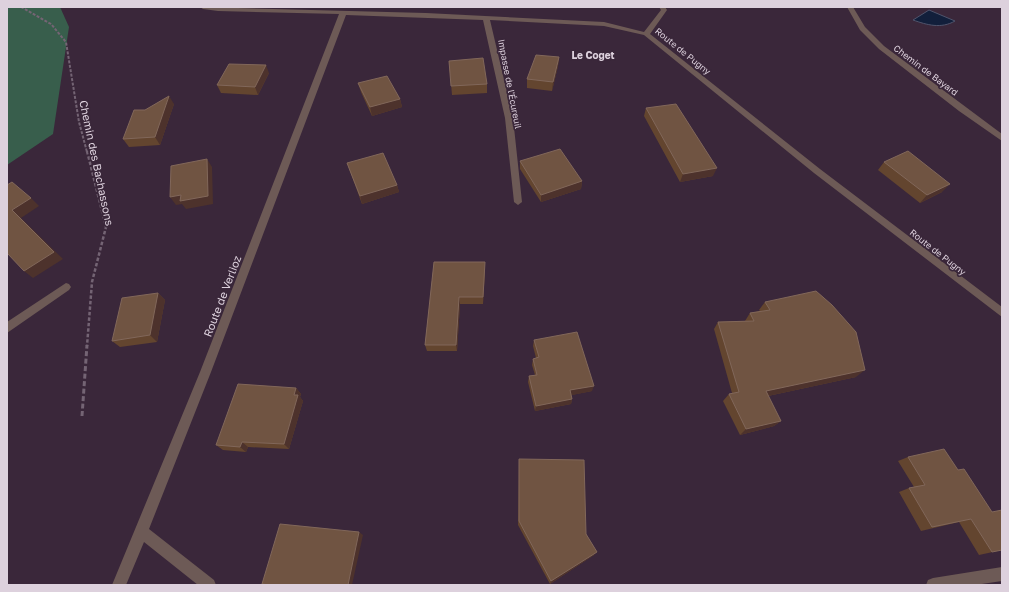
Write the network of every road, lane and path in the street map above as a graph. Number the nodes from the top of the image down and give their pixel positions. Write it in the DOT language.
graph roads {
  1 [pos="21,7"];
  2 [pos="203,7"];
  3 [pos="662,7"];
  4 [pos="850,7"];
  5 [pos="343,14"];
  6 [pos="486,18"];
  7 [pos="646,34"];
  8 [pos="1002,138"];
  9 [pos="518,202"];
  10 [pos="66,287"];
  11 [pos="1002,313"];
  12 [pos="7,328"];
  13 [pos="82,416"];
  14 [pos="142,532"];
  15 [pos="1002,574"];
  16 [pos="119,585"];
  17 [pos="209,585"];
  18 [pos="933,585"];
  1 -- 13 [label="path, Chemin des Bachassons"];
  2 -- 5 [label="street, Route de Pugny"];
  3 -- 7 [label="street"];
  4 -- 8 [label="street, Chemin de Bayard"];
  5 -- 6 [label="street, Route de Pugny"];
  5 -- 14 [label="street, Route de Verlioz"];
  6 -- 7 [label="street, Route de Pugny"];
  6 -- 9 [label="street, Impasse de l'Écureuil"];
  7 -- 11 [label="street, Route de Pugny"];
  10 -- 12 [label="street"];
  14 -- 16 [label="street, Route de Verlioz"];
  14 -- 17 [label="street"];
  15 -- 18 [label="street"];
}
